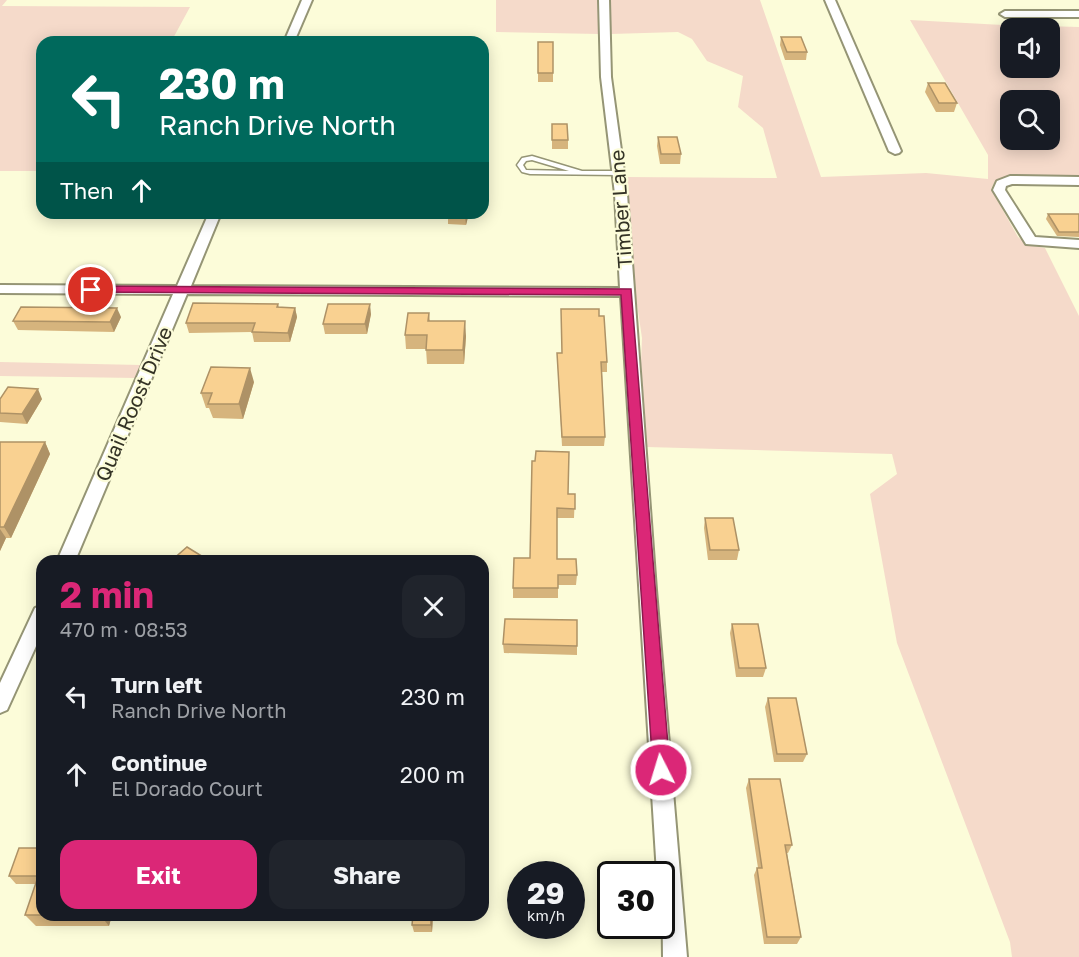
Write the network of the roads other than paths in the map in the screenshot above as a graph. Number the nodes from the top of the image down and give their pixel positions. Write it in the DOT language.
graph roads {
  1 [pos="307,0"];
  2 [pos="604,0"];
  3 [pos="830,0"];
  4 [pos="1005,14"];
  5 [pos="1079,14"];
  6 [pos="292,36"];
  7 [pos="895,151"];
  8 [pos="580,172"];
  9 [pos="619,173"];
  10 [pos="1079,181"];
  11 [pos="212,219"];
  12 [pos="1079,244"];
  13 [pos="0,288"];
  14 [pos="182,291"];
  15 [pos="627,291"];
  16 [pos="69,555"];
  17 [pos="36,625"];
  18 [pos="0,704"];
  19 [pos="675,957"];
  1 -- 6 [label="street"];
  2 -- 9 [label="street, Timber Lane"];
  3 -- 7 [label="street"];
  4 -- 5 [label="street"];
  8 -- 8 [label="lane"];
  8 -- 9 [label="lane"];
  9 -- 15 [label="street, Timber Lane"];
  10 -- 12 [label="street"];
  11 -- 14 [label="street, Quail Roost Drive"];
  13 -- 14 [label="street"];
  14 -- 15 [label="street"];
  14 -- 16 [label="street, Quail Roost Drive"];
  15 -- 19 [label="street, Timber Lane"];
  17 -- 18 [label="street"];
}
